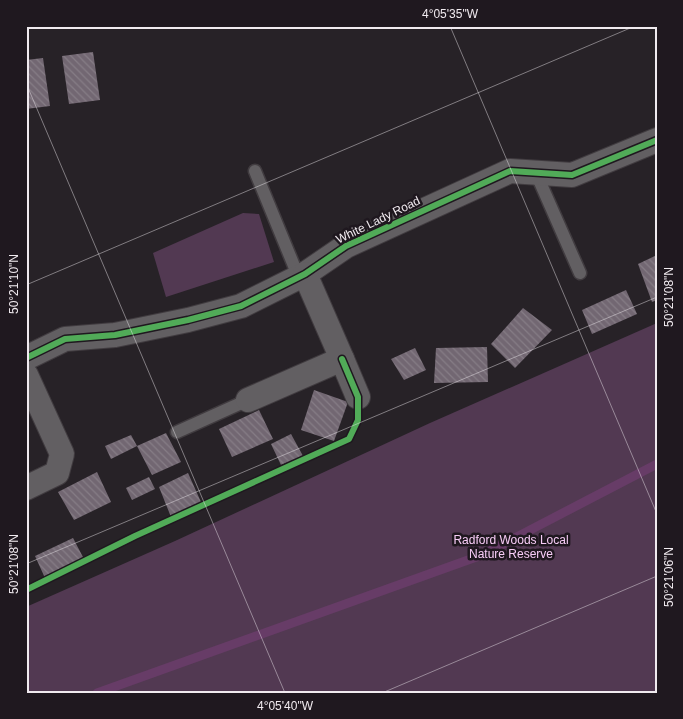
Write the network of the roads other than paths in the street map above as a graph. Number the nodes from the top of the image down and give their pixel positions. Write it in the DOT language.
graph roads {
  1 [pos="657,140"];
  2 [pos="255,171"];
  3 [pos="536,173"];
  4 [pos="580,272"];
  5 [pos="302,276"];
  6 [pos="26,358"];
  7 [pos="342,359"];
  8 [pos="26,375"];
  9 [pos="358,398"];
  10 [pos="248,400"];
  11 [pos="178,432"];
  12 [pos="26,488"];
  1 -- 3 [label="street, White Lady Road"];
  2 -- 5 [label="lane"];
  3 -- 4 [label="lane"];
  3 -- 5 [label="street, White Lady Road"];
  5 -- 6 [label="street, White Lady Road"];
  5 -- 7 [label="street"];
  7 -- 9 [label="street"];
  7 -- 10 [label="street"];
  8 -- 12 [label="street"];
  10 -- 11 [label="lane"];
}
